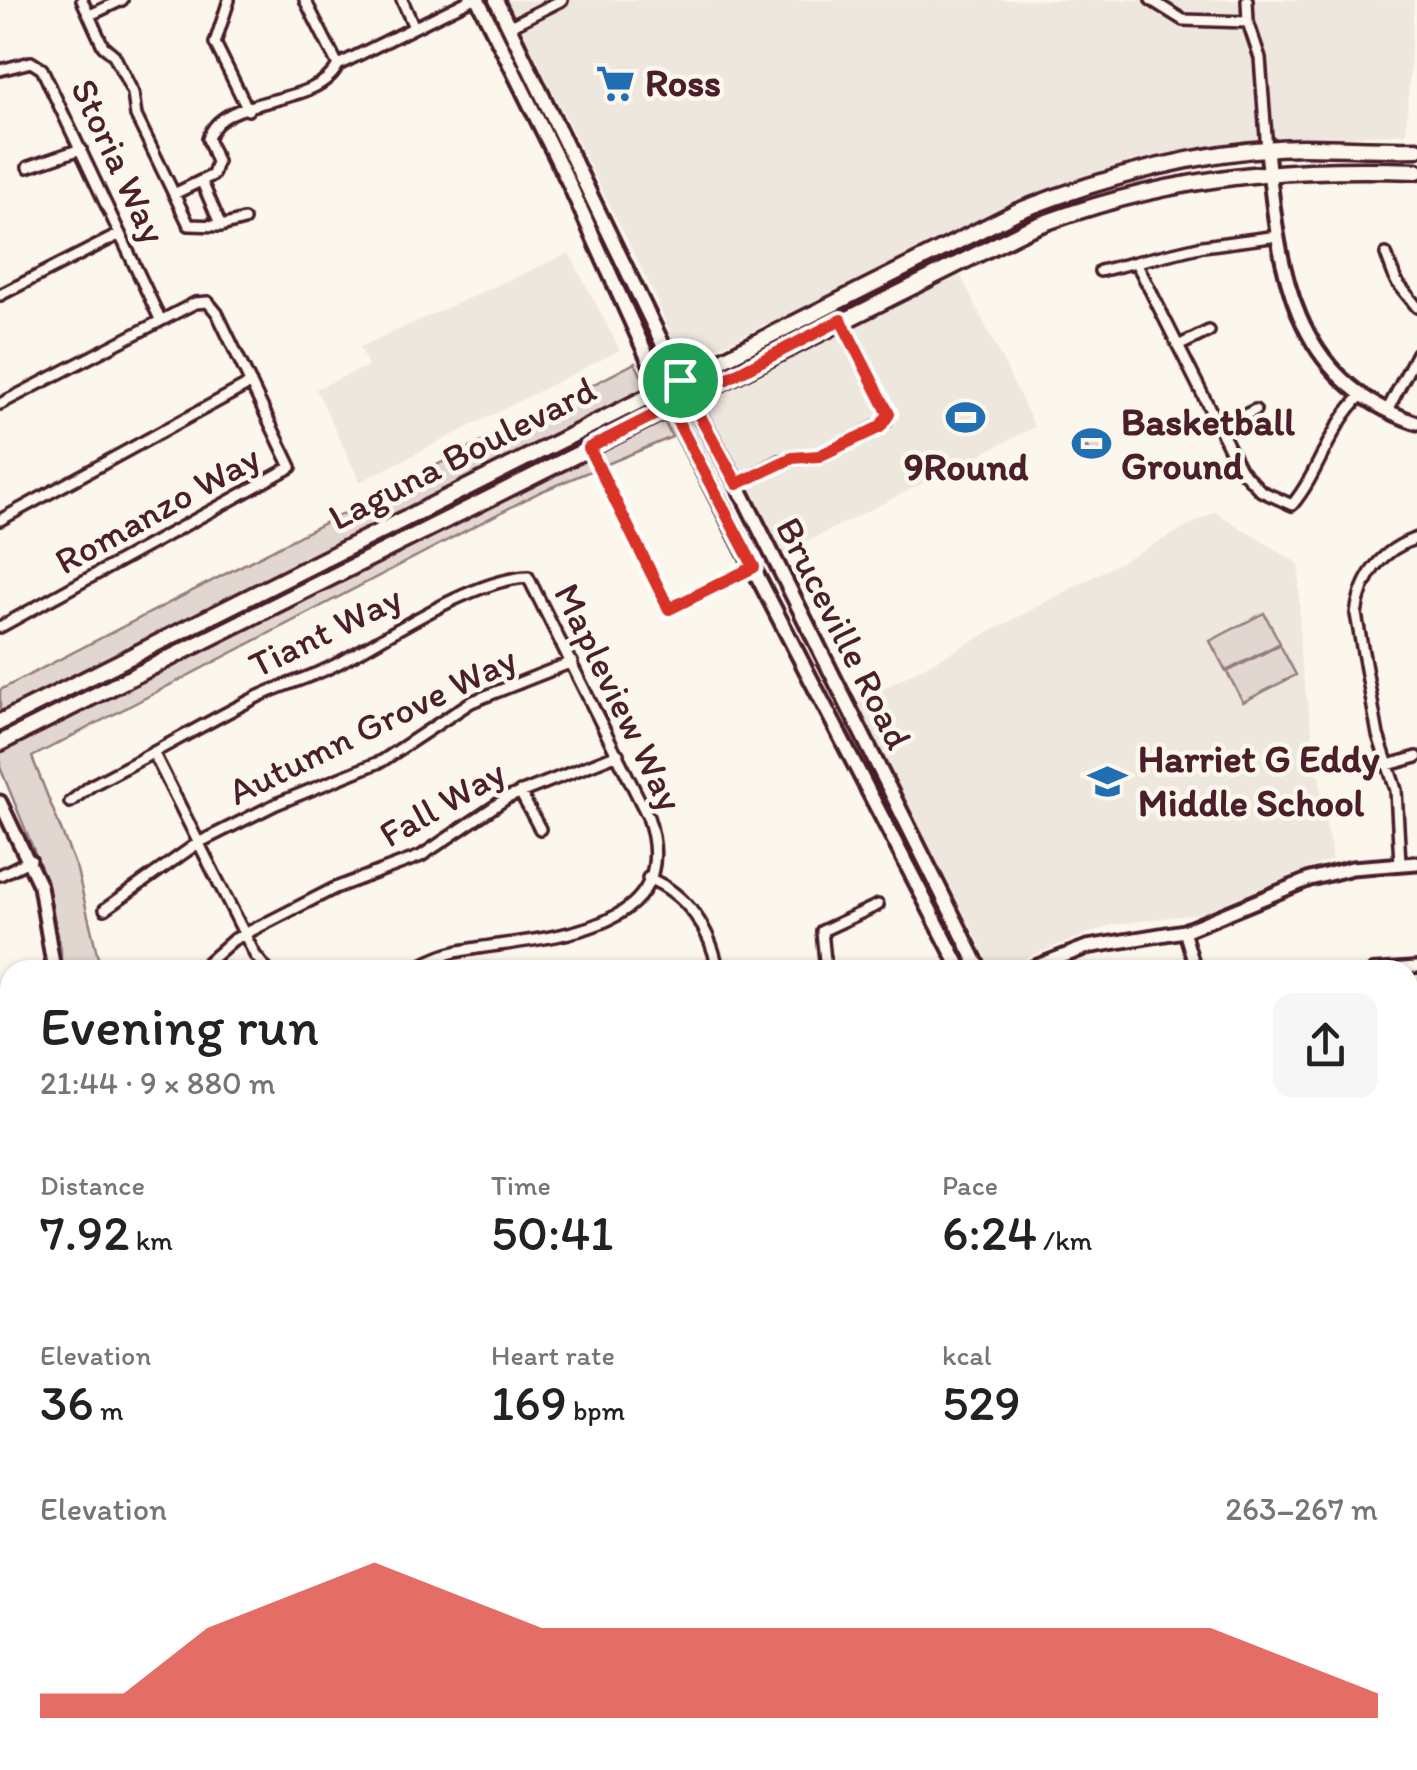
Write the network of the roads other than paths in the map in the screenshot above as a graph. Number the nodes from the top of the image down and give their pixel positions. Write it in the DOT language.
graph roads {
  1 [pos="82,0"];
  2 [pos="122,0"];
  3 [pos="229,0"];
  4 [pos="304,0"];
  5 [pos="402,0"];
  6 [pos="474,0"];
  7 [pos="485,0"];
  8 [pos="496,0"];
  9 [pos="562,0"];
  10 [pos="1151,0"];
  11 [pos="1247,0"];
  12 [pos="90,15"];
  13 [pos="1248,22"];
  14 [pos="510,26"];
  15 [pos="414,27"];
  16 [pos="338,65"];
  17 [pos="0,70"];
  18 [pos="248,110"];
  19 [pos="81,149"];
  20 [pos="1417,149"];
  21 [pos="1266,150"];
  22 [pos="28,167"];
  23 [pos="1269,172"];
  24 [pos="1417,172"];
  25 [pos="202,182"];
  26 [pos="1064,193"];
  27 [pos="174,194"];
  28 [pos="244,220"];
  29 [pos="220,226"];
  30 [pos="120,234"];
  31 [pos="1278,236"];
  32 [pos="1386,254"];
  33 [pos="958,262"];
  34 [pos="1136,262"];
  35 [pos="1100,271"];
  36 [pos="0,295"];
  37 [pos="1417,307"];
  38 [pos="160,319"];
  39 [pos="841,320"];
  40 [pos="1209,331"];
  41 [pos="1178,346"];
  42 [pos="1417,353"];
  43 [pos="680,380"];
  44 [pos="251,383"];
  45 [pos="661,389"];
  46 [pos="1362,396"];
  47 [pos="690,398"];
  48 [pos="0,404"];
  49 [pos="670,407"];
  50 [pos="1255,410"];
  51 [pos="1386,412"];
  52 [pos="1417,423"];
  53 [pos="1219,428"];
  54 [pos="589,448"];
  55 [pos="737,484"];
  56 [pos="0,520"];
  57 [pos="1417,538"];
  58 [pos="754,567"];
  59 [pos="528,577"];
  60 [pos="0,627"];
  61 [pos="572,662"];
  62 [pos="0,722"];
  63 [pos="0,743"];
  64 [pos="154,754"];
  65 [pos="618,754"];
  66 [pos="1417,756"];
  67 [pos="1388,765"];
  68 [pos="520,792"];
  69 [pos="0,802"];
  70 [pos="70,802"];
  71 [pos="540,828"];
  72 [pos="198,842"];
  73 [pos="30,860"];
  74 [pos="1400,863"];
  75 [pos="1417,863"];
  76 [pos="0,875"];
  77 [pos="648,878"];
  78 [pos="878,905"];
  79 [pos="106,909"];
  80 [pos="1184,931"];
  81 [pos="244,934"];
  82 [pos="53,960"];
  83 [pos="208,960"];
  84 [pos="261,960"];
  85 [pos="436,960"];
  86 [pos="714,960"];
  87 [pos="825,960"];
  88 [pos="956,960"];
  89 [pos="975,960"];
  90 [pos="1054,960"];
  91 [pos="1193,960"];
  1 -- 12 [label="street"];
  2 -- 12 [label="street"];
  3 -- 18 [label="street"];
  4 -- 16 [label="street"];
  5 -- 15 [label="street"];
  6 -- 15 [label="street"];
  6 -- 45 [label="main road, Bruceville Road"];
  7 -- 14 [label="main road"];
  8 -- 14 [label="main road, Bruceville Road"];
  9 -- 14 [label="street"];
  10 -- 13 [label="street"];
  11 -- 13 [label="street"];
  12 -- 27 [label="street"];
  13 -- 21 [label="street"];
  14 -- 43 [label="main road, Bruceville Road"];
  15 -- 16 [label="street"];
  16 -- 18 [label="street"];
  17 -- 19 [label="street, Storia Way"];
  18 -- 25 [label="street"];
  19 -- 22 [label="street"];
  19 -- 30 [label="street, Storia Way"];
  20 -- 21 [label="main road, Laguna Boulevard"];
  21 -- 23 [label="street"];
  21 -- 26 [label="main road, Laguna Boulevard"];
  23 -- 24 [label="main road, Laguna Boulevard"];
  23 -- 31 [label="street"];
  23 -- 33 [label="main road, Laguna Boulevard"];
  25 -- 27 [label="street"];
  25 -- 29 [label="street"];
  26 -- 33 [label="main road"];
  26 -- 43 [label="main road, Laguna Boulevard"];
  27 -- 29 [label="street"];
  28 -- 29 [label="street"];
  30 -- 36 [label="street"];
  30 -- 38 [label="street, Storia Way"];
  31 -- 34 [label="street"];
  31 -- 46 [label="street"];
  32 -- 37 [label="street"];
  33 -- 39 [label="main road, Laguna Boulevard"];
  34 -- 35 [label="street"];
  34 -- 41 [label="street"];
  38 -- 44 [label="street, Romanzo Way"];
  38 -- 48 [label="street, Romanzo Way"];
  39 -- 47 [label="main road, Laguna Boulevard"];
  39 -- 55 [label="street"];
  40 -- 41 [label="street"];
  41 -- 53 [label="street"];
  42 -- 51 [label="street"];
  43 -- 45 [label="main road, Laguna Boulevard"];
  43 -- 47 [label="main road, Bruceville Road"];
  44 -- 56 [label="street"];
  44 -- 60 [label="street, Romanzo Way"];
  45 -- 49 [label="main road, Bruceville Road"];
  45 -- 62 [label="main road, Laguna Boulevard"];
  46 -- 51 [label="street"];
  46 -- 53 [label="street"];
  47 -- 49 [label="main road, Laguna Boulevard"];
  47 -- 55 [label="main road, Bruceville Road"];
  49 -- 54 [label="main road, Laguna Boulevard"];
  49 -- 58 [label="main road, Bruceville Road"];
  50 -- 53 [label="street"];
  51 -- 52 [label="street"];
  54 -- 58 [label="street"];
  54 -- 63 [label="main road, Laguna Boulevard"];
  55 -- 89 [label="main road, Bruceville Road"];
  57 -- 67 [label="street"];
  58 -- 88 [label="main road, Bruceville Road"];
  59 -- 61 [label="street, Mapleview Way"];
  59 -- 64 [label="street, Tiant Way"];
  61 -- 65 [label="street, Mapleview Way"];
  61 -- 72 [label="street, Autumn Grove Way"];
  64 -- 70 [label="street, Tiant Way"];
  64 -- 72 [label="street"];
  65 -- 68 [label="street, Fall Way"];
  65 -- 77 [label="street, Mapleview Way"];
  66 -- 67 [label="street"];
  67 -- 74 [label="street"];
  68 -- 71 [label="street"];
  68 -- 81 [label="street, Fall Way"];
  69 -- 73 [label="street"];
  72 -- 79 [label="street, Autumn Grove Way"];
  72 -- 81 [label="street"];
  73 -- 76 [label="street"];
  73 -- 82 [label="street"];
  74 -- 75 [label="street"];
  74 -- 80 [label="street"];
  77 -- 85 [label="street"];
  77 -- 86 [label="street"];
  78 -- 87 [label="street"];
  80 -- 90 [label="street"];
  80 -- 91 [label="street"];
  81 -- 83 [label="street, Fall Way"];
  81 -- 84 [label="street"];
}
